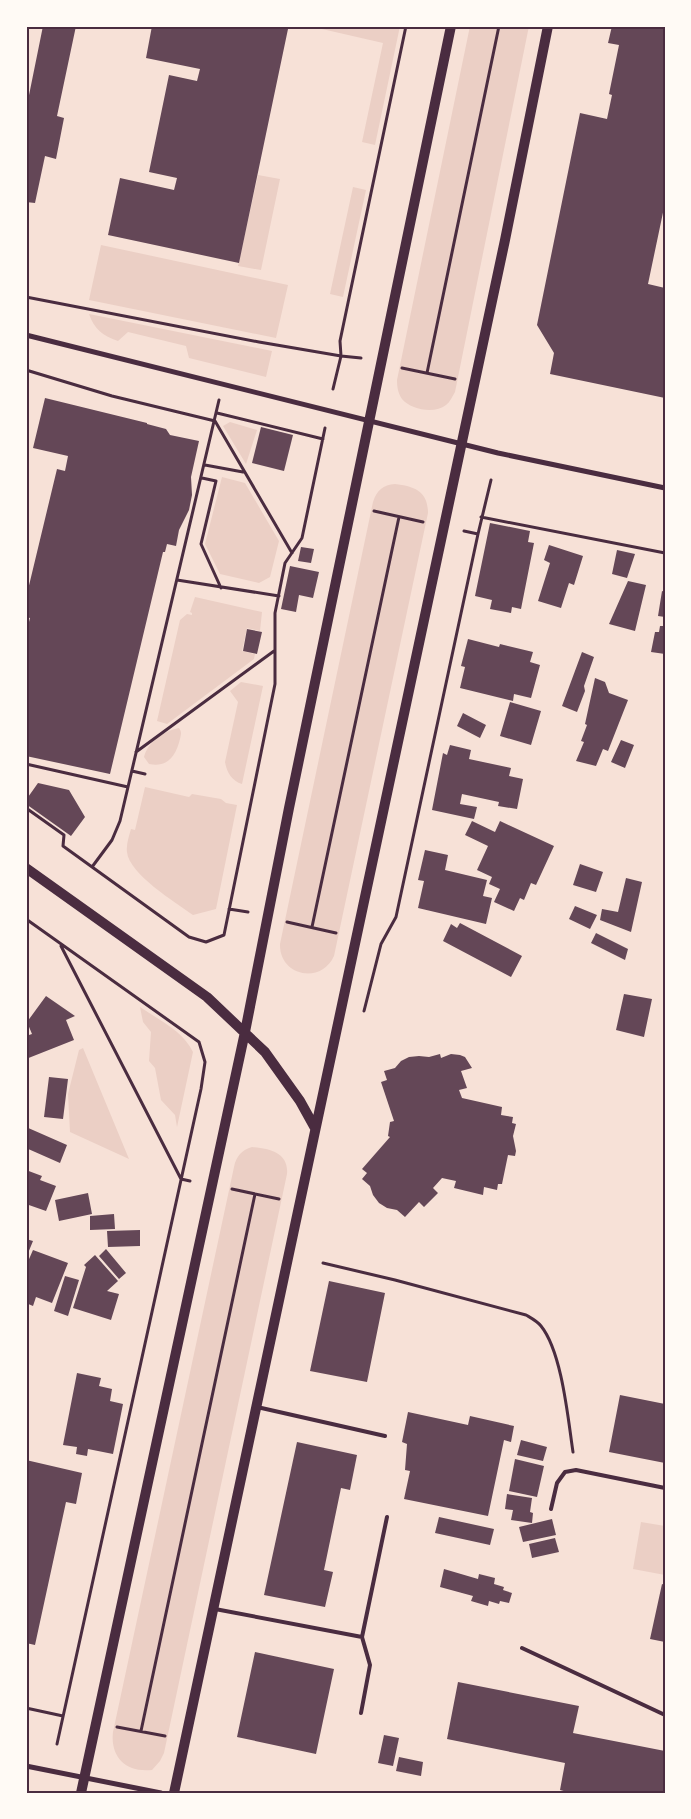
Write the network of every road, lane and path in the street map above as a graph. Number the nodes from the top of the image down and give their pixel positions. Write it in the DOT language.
graph roads {
  1 [pos="406,26"];
  2 [pos="451,26"];
  3 [pos="499,26"];
  4 [pos="548,26"];
  5 [pos="26,297"];
  6 [pos="26,335"];
  7 [pos="341,356"];
  8 [pos="362,358"];
  9 [pos="402,368"];
  10 [pos="26,370"];
  11 [pos="428,373"];
  12 [pos="455,379"];
  13 [pos="223,384"];
  14 [pos="333,389"];
  15 [pos="216,413"];
  16 [pos="215,421"];
  17 [pos="370,421"];
  18 [pos="325,428"];
  19 [pos="323,439"];
  20 [pos="461,444"];
  21 [pos="204,465"];
  22 [pos="244,472"];
  23 [pos="202,478"];
  24 [pos="491,480"];
  25 [pos="665,488"];
  26 [pos="374,511"];
  27 [pos="399,517"];
  28 [pos="481,517"];
  29 [pos="424,522"];
  30 [pos="463,531"];
  31 [pos="478,534"];
  32 [pos="292,553"];
  33 [pos="665,553"];
  34 [pos="177,580"];
  35 [pos="221,588"];
  36 [pos="279,596"];
  37 [pos="275,651"];
  38 [pos="136,752"];
  39 [pos="26,764"];
  40 [pos="132,772"];
  41 [pos="145,774"];
  42 [pos="128,787"];
  43 [pos="26,808"];
  44 [pos="92,867"];
  45 [pos="26,868"];
  46 [pos="229,909"];
  47 [pos="248,912"];
  48 [pos="26,919"];
  49 [pos="287,922"];
  50 [pos="312,927"];
  51 [pos="336,934"];
  52 [pos="60,944"];
  53 [pos="364,1011"];
  54 [pos="245,1032"];
  55 [pos="315,1128"];
  56 [pos="181,1179"];
  57 [pos="190,1181"];
  58 [pos="231,1189"];
  59 [pos="255,1194"];
  60 [pos="281,1200"];
  61 [pos="323,1263"];
  62 [pos="255,1406"];
  63 [pos="385,1436"];
  64 [pos="576,1470"];
  65 [pos="665,1488"];
  66 [pos="551,1509"];
  67 [pos="387,1517"];
  68 [pos="213,1609"];
  69 [pos="362,1637"];
  70 [pos="522,1648"];
  71 [pos="26,1708"];
  72 [pos="361,1713"];
  73 [pos="665,1715"];
  74 [pos="63,1716"];
  75 [pos="116,1726"];
  76 [pos="141,1731"];
  77 [pos="165,1736"];
  78 [pos="57,1744"];
  79 [pos="26,1766"];
  80 [pos="84,1778"];
  81 [pos="81,1793"];
  82 [pos="161,1793"];
  83 [pos="174,1793"];
  1 -- 7 [label="path"];
  2 -- 17 [label="main road"];
  3 -- 11 [label="path"];
  4 -- 20 [label="main road"];
  5 -- 7 [label="path"];
  6 -- 13 [label="street"];
  7 -- 8 [label="path"];
  7 -- 14 [label="path"];
  9 -- 11 [label="path"];
  10 -- 16 [label="path"];
  11 -- 12 [label="path"];
  13 -- 15 [label="path"];
  13 -- 17 [label="street"];
  15 -- 16 [label="path"];
  15 -- 19 [label="path"];
  16 -- 21 [label="path"];
  16 -- 22 [label="path"];
  17 -- 20 [label="street"];
  17 -- 54 [label="main road"];
  18 -- 19 [label="path"];
  19 -- 32 [label="path"];
  20 -- 25 [label="street"];
  20 -- 55 [label="main road"];
  21 -- 22 [label="path"];
  21 -- 23 [label="path"];
  22 -- 32 [label="path"];
  23 -- 34 [label="path"];
  23 -- 35 [label="path"];
  24 -- 28 [label="path"];
  26 -- 27 [label="path"];
  27 -- 29 [label="path"];
  27 -- 50 [label="path"];
  28 -- 31 [label="path"];
  28 -- 33 [label="path"];
  30 -- 31 [label="path"];
  31 -- 53 [label="path"];
  32 -- 36 [label="path"];
  34 -- 35 [label="path"];
  34 -- 38 [label="path"];
  35 -- 36 [label="path"];
  36 -- 37 [label="path"];
  37 -- 38 [label="path"];
  37 -- 46 [label="path"];
  38 -- 40 [label="path"];
  39 -- 42 [label="path"];
  40 -- 41 [label="path"];
  40 -- 42 [label="path"];
  42 -- 44 [label="path"];
  43 -- 44 [label="path"];
  44 -- 46 [label="path"];
  45 -- 54 [label="main road"];
  46 -- 47 [label="path"];
  48 -- 52 [label="path"];
  49 -- 50 [label="path"];
  50 -- 51 [label="path"];
  52 -- 56 [label="path"];
  52 -- 56 [label="path"];
  54 -- 55 [label="main road"];
  54 -- 80 [label="main road"];
  55 -- 62 [label="main road"];
  56 -- 57 [label="path"];
  56 -- 74 [label="path"];
  58 -- 59 [label="path"];
  59 -- 60 [label="path"];
  59 -- 76 [label="path"];
  61 -- 64 [label="path"];
  62 -- 63 [label="lane"];
  62 -- 68 [label="main road"];
  64 -- 65 [label="lane"];
  64 -- 66 [label="lane"];
  67 -- 69 [label="lane"];
  68 -- 69 [label="lane"];
  68 -- 83 [label="main road"];
  69 -- 72 [label="lane"];
  70 -- 73 [label="lane"];
  71 -- 74 [label="path"];
  74 -- 78 [label="path"];
  75 -- 76 [label="path"];
  76 -- 77 [label="path"];
  79 -- 80 [label="street"];
  80 -- 81 [label="main road"];
  80 -- 82 [label="street"];
}
